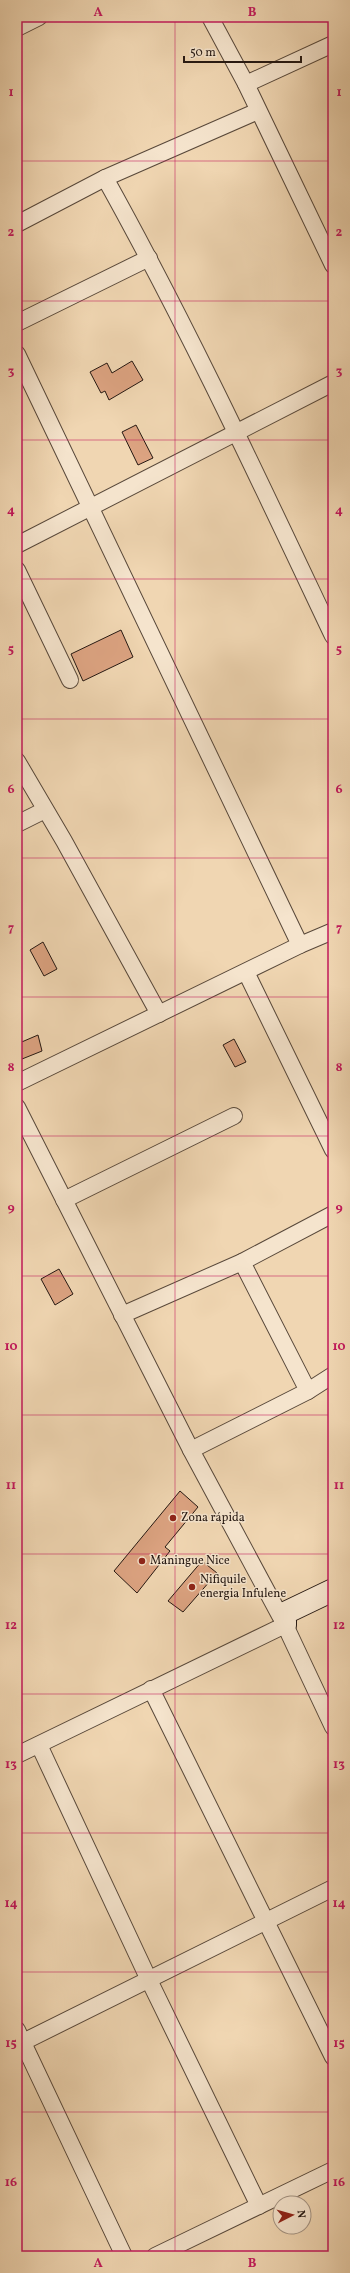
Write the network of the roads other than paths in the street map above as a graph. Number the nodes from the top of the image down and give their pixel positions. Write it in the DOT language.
graph roads {
  1 [pos="39,17"];
  2 [pos="210,17"];
  3 [pos="17,28"];
  4 [pos="333,44"];
  5 [pos="246,84"];
  6 [pos="258,111"];
  7 [pos="104,178"];
  8 [pos="17,224"];
  9 [pos="149,258"];
  10 [pos="333,265"];
  11 [pos="17,323"];
  12 [pos="17,354"];
  13 [pos="333,383"];
  14 [pos="237,432"];
  15 [pos="91,509"];
  16 [pos="17,545"];
  17 [pos="17,570"];
  18 [pos="333,636"];
  19 [pos="70,680"];
  20 [pos="17,760"];
  21 [pos="45,810"];
  22 [pos="17,824"];
  23 [pos="333,931"];
  24 [pos="300,945"];
  25 [pos="246,972"];
  26 [pos="159,1014"];
  27 [pos="17,1083"];
  28 [pos="17,1107"];
  29 [pos="234,1116"];
  30 [pos="333,1150"];
  31 [pos="64,1200"];
  32 [pos="333,1214"];
  33 [pos="242,1262"];
  34 [pos="122,1315"];
  35 [pos="333,1375"];
  36 [pos="308,1391"];
  37 [pos="191,1450"];
  38 [pos="333,1590"];
  39 [pos="285,1625"];
  40 [pos="151,1689"];
  41 [pos="333,1727"];
  42 [pos="39,1745"];
  43 [pos="17,1756"];
  44 [pos="333,1888"];
  45 [pos="264,1921"];
  46 [pos="149,1980"];
  47 [pos="19,2039"];
  48 [pos="333,2057"];
  49 [pos="333,2170"];
  50 [pos="259,2206"];
  51 [pos="124,2256"];
  52 [pos="154,2256"];
  1 -- 3 [label="street"];
  2 -- 5 [label="street"];
  4 -- 5 [label="street"];
  5 -- 6 [label="street"];
  6 -- 7 [label="street"];
  6 -- 10 [label="street"];
  7 -- 8 [label="street"];
  7 -- 9 [label="street"];
  9 -- 11 [label="street"];
  9 -- 14 [label="street"];
  12 -- 15 [label="street"];
  13 -- 14 [label="street"];
  14 -- 15 [label="street"];
  14 -- 18 [label="street"];
  15 -- 16 [label="street"];
  15 -- 24 [label="street"];
  17 -- 19 [label="street"];
  20 -- 21 [label="street"];
  21 -- 22 [label="street"];
  21 -- 26 [label="street"];
  23 -- 24 [label="street"];
  24 -- 25 [label="street"];
  25 -- 26 [label="street"];
  25 -- 30 [label="street"];
  26 -- 27 [label="street"];
  28 -- 31 [label="street"];
  29 -- 31 [label="street"];
  31 -- 34 [label="street"];
  32 -- 33 [label="street"];
  33 -- 34 [label="street"];
  33 -- 36 [label="street"];
  34 -- 37 [label="street"];
  35 -- 36 [label="street"];
  36 -- 37 [label="street"];
  37 -- 39 [label="street"];
  38 -- 39 [label="street"];
  39 -- 40 [label="street"];
  39 -- 41 [label="street"];
  40 -- 42 [label="street"];
  40 -- 45 [label="street"];
  42 -- 43 [label="street"];
  42 -- 46 [label="street"];
  44 -- 45 [label="street"];
  45 -- 46 [label="street"];
  45 -- 48 [label="street"];
  46 -- 47 [label="street"];
  46 -- 50 [label="street"];
  47 -- 51 [label="street"];
  49 -- 50 [label="street"];
  50 -- 52 [label="street"];
}
